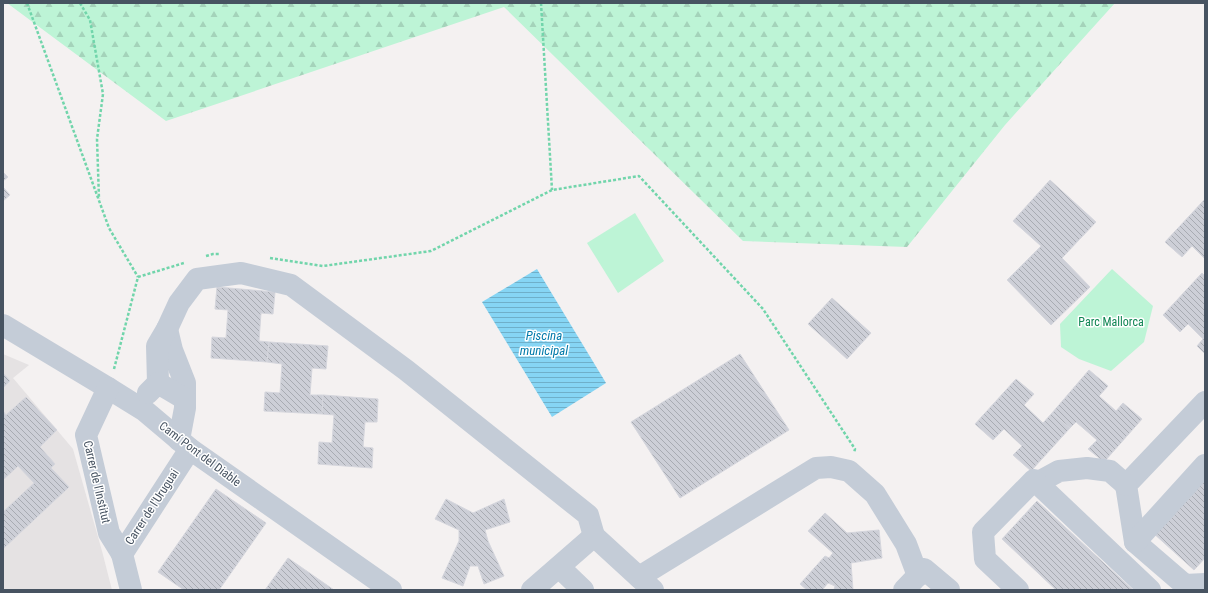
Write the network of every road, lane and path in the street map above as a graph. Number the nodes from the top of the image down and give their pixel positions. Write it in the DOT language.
graph roads {
  1 [pos="27,3"];
  2 [pos="80,3"];
  3 [pos="541,3"];
  4 [pos="552,190"];
  5 [pos="100,202"];
  6 [pos="220,254"];
  7 [pos="206,256"];
  8 [pos="270,258"];
  9 [pos="191,261"];
  10 [pos="138,277"];
  11 [pos="3,325"];
  12 [pos="167,328"];
  13 [pos="158,383"];
  14 [pos="108,388"];
  15 [pos="185,399"];
  16 [pos="1205,402"];
  17 [pos="145,411"];
  18 [pos="184,444"];
  19 [pos="1205,465"];
  20 [pos="849,471"];
  21 [pos="1037,483"];
  22 [pos="1126,485"];
  23 [pos="594,536"];
  24 [pos="1135,542"];
  25 [pos="122,554"];
  26 [pos="558,567"];
  27 [pos="915,578"];
  28 [pos="646,584"];
  29 [pos="1205,584"];
  30 [pos="131,590"];
  31 [pos="391,590"];
  32 [pos="532,590"];
  33 [pos="583,590"];
  34 [pos="949,590"];
  35 [pos="1018,590"];
  36 [pos="1150,590"];
  1 -- 5 [label="path"];
  2 -- 5 [label="path"];
  3 -- 4 [label="path"];
  4 -- 8 [label="path"];
  4 -- 20 [label="path"];
  5 -- 10 [label="path"];
  6 -- 7 [label="path"];
  9 -- 10 [label="path"];
  10 -- 14 [label="path"];
  11 -- 14 [label="street, Camí Pont del Diable"];
  12 -- 13 [label="street"];
  12 -- 15 [label="street"];
  12 -- 23 [label="street"];
  13 -- 15 [label="street"];
  13 -- 17 [label="street"];
  14 -- 17 [label="street, Camí Pont del Diable"];
  14 -- 25 [label="street, Carrer de l'Institut"];
  15 -- 18 [label="street"];
  16 -- 22 [label="street"];
  17 -- 18 [label="street, Camí Pont del Diable"];
  18 -- 25 [label="street, Carrer de l'Uruguai"];
  18 -- 31 [label="street, Camí Pont del Diable"];
  19 -- 24 [label="street"];
  20 -- 27 [label="street"];
  20 -- 28 [label="street"];
  21 -- 22 [label="street"];
  21 -- 35 [label="street"];
  21 -- 36 [label="street"];
  22 -- 24 [label="street"];
  23 -- 26 [label="street"];
  23 -- 28 [label="street"];
  24 -- 29 [label="street"];
  25 -- 30 [label="street, Carrer de l'Uruguai"];
  26 -- 32 [label="street"];
  26 -- 33 [label="street"];
  27 -- 34 [label="street"];
}
